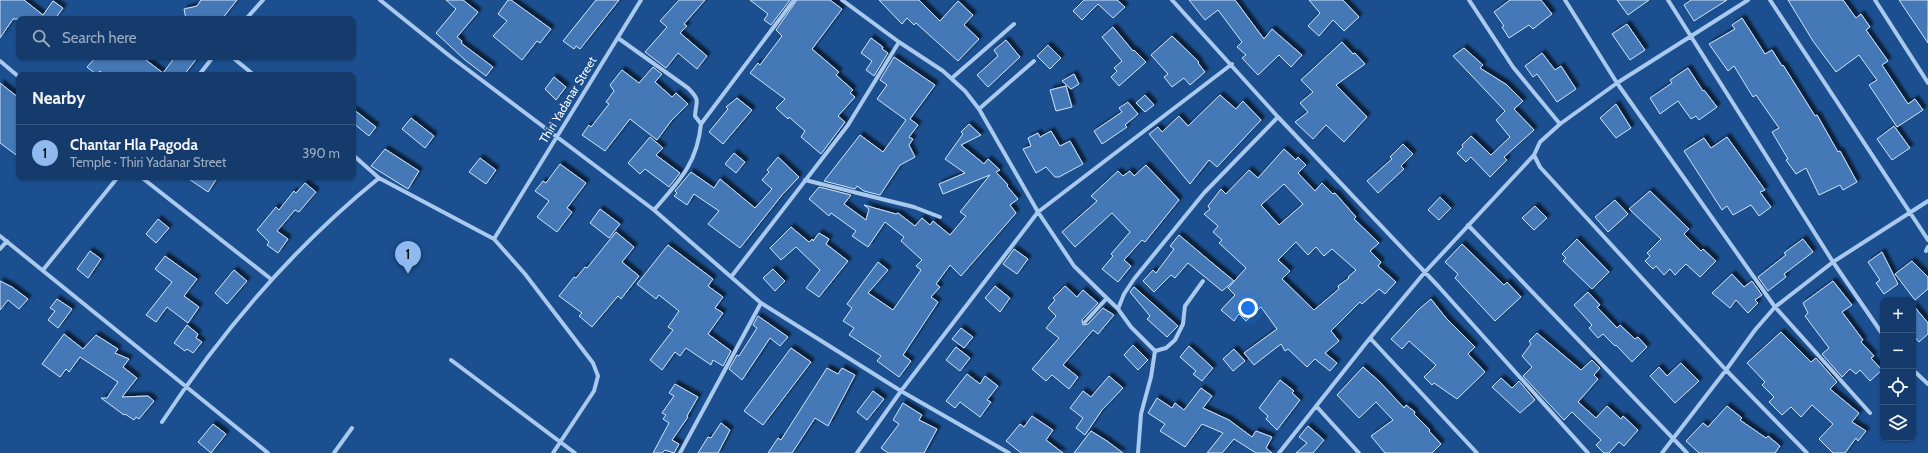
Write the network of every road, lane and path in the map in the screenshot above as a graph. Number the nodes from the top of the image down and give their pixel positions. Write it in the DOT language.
graph roads {
  1 [pos="263,0"];
  2 [pos="380,0"];
  3 [pos="641,0"];
  4 [pos="794,0"];
  5 [pos="842,0"];
  6 [pos="1172,0"];
  7 [pos="1470,0"];
  8 [pos="1564,0"];
  9 [pos="1668,0"];
  10 [pos="1748,0"];
  11 [pos="1770,0"];
  12 [pos="1875,0"];
  13 [pos="249,16"];
  14 [pos="1014,24"];
  15 [pos="1691,36"];
  16 [pos="618,38"];
  17 [pos="898,42"];
  18 [pos="211,60"];
  19 [pos="236,60"];
  20 [pos="0,61"];
  21 [pos="1034,61"];
  22 [pos="1232,64"];
  23 [pos="201,72"];
  24 [pos="250,72"];
  25 [pos="16,74"];
  26 [pos="952,78"];
  27 [pos="1617,83"];
  28 [pos="1928,83"];
  29 [pos="979,109"];
  30 [pos="1278,117"];
  31 [pos="702,124"];
  32 [pos="1560,124"];
  33 [pos="557,136"];
  34 [pos="1534,155"];
  35 [pos="356,158"];
  36 [pos="379,178"];
  37 [pos="116,180"];
  38 [pos="145,180"];
  39 [pos="805,180"];
  40 [pos="1928,201"];
  41 [pos="654,210"];
  42 [pos="1038,212"];
  43 [pos="1910,213"];
  44 [pos="940,217"];
  45 [pos="1468,225"];
  46 [pos="0,236"];
  47 [pos="494,239"];
  48 [pos="1928,240"];
  49 [pos="7,241"];
  50 [pos="0,249"];
  51 [pos="1833,262"];
  52 [pos="43,270"];
  53 [pos="1425,272"];
  54 [pos="731,277"];
  55 [pos="271,279"];
  56 [pos="1203,281"];
  57 [pos="1107,298"];
  58 [pos="762,303"];
  59 [pos="1775,307"];
  60 [pos="1118,309"];
  61 [pos="1085,322"];
  62 [pos="1882,333"];
  63 [pos="1370,338"];
  64 [pos="1155,351"];
  65 [pos="451,360"];
  66 [pos="1726,370"];
  67 [pos="1916,373"];
  68 [pos="1928,384"];
  69 [pos="185,386"];
  70 [pos="901,391"];
  71 [pos="1316,407"];
  72 [pos="1870,413"];
  73 [pos="162,422"];
  74 [pos="352,428"];
  75 [pos="1672,438"];
  76 [pos="560,443"];
  77 [pos="264,452"];
  78 [pos="334,453"];
  79 [pos="553,453"];
  80 [pos="574,453"];
  81 [pos="680,453"];
  82 [pos="857,453"];
  83 [pos="1009,453"];
  84 [pos="1138,453"];
  85 [pos="1279,453"];
  86 [pos="1359,453"];
  87 [pos="1477,453"];
  88 [pos="1588,453"];
  89 [pos="1662,453"];
  90 [pos="1687,453"];
  91 [pos="1807,453"];
  1 -- 13 [label="street"];
  2 -- 33 [label="street"];
  3 -- 16 [label="street, Thiri Yadanar Street"];
  4 -- 31 [label="street"];
  5 -- 17 [label="street"];
  6 -- 22 [label="street"];
  7 -- 32 [label="street"];
  8 -- 27 [label="street"];
  9 -- 15 [label="street"];
  10 -- 15 [label="street"];
  11 -- 43 [label="street"];
  12 -- 28 [label="street"];
  14 -- 26 [label="street"];
  15 -- 27 [label="street"];
  15 -- 51 [label="street"];
  16 -- 31 [label="street"];
  16 -- 33 [label="street, Thiri Yadanar Street"];
  17 -- 26 [label="street"];
  17 -- 39 [label="street"];
  18 -- 23 [label="street"];
  19 -- 24 [label="street"];
  20 -- 25 [label="street"];
  21 -- 29 [label="street"];
  22 -- 30 [label="street"];
  22 -- 42 [label="street"];
  26 -- 29 [label="street"];
  27 -- 32 [label="street"];
  27 -- 59 [label="street"];
  29 -- 42 [label="street"];
  30 -- 53 [label="street"];
  30 -- 60 [label="street"];
  31 -- 41 [label="street"];
  32 -- 34 [label="street"];
  33 -- 41 [label="street"];
  33 -- 47 [label="street, Thiri Yadanar Street"];
  34 -- 45 [label="street"];
  34 -- 66 [label="street"];
  35 -- 36 [label="street"];
  36 -- 47 [label="street"];
  36 -- 55 [label="street"];
  37 -- 52 [label="street"];
  38 -- 55 [label="street"];
  39 -- 44 [label="street"];
  39 -- 54 [label="street"];
  40 -- 43 [label="street"];
  41 -- 54 [label="street"];
  42 -- 57 [label="street"];
  42 -- 70 [label="street"];
  43 -- 48 [label="street"];
  43 -- 51 [label="street"];
  45 -- 53 [label="street"];
  45 -- 75 [label="street"];
  46 -- 49 [label="street"];
  47 -- 76 [label="street"];
  49 -- 50 [label="street"];
  49 -- 52 [label="street"];
  51 -- 59 [label="street"];
  51 -- 62 [label="street"];
  52 -- 69 [label="street"];
  53 -- 63 [label="street"];
  53 -- 88 [label="street"];
  54 -- 58 [label="street"];
  55 -- 69 [label="street"];
  56 -- 64 [label="street"];
  57 -- 60 [label="street"];
  57 -- 61 [label="street"];
  58 -- 70 [label="street"];
  58 -- 81 [label="street"];
  59 -- 66 [label="street"];
  59 -- 72 [label="street"];
  60 -- 64 [label="street"];
  63 -- 71 [label="street"];
  63 -- 87 [label="street"];
  64 -- 84 [label="street"];
  65 -- 76 [label="street"];
  66 -- 75 [label="street"];
  66 -- 91 [label="street"];
  67 -- 68 [label="street"];
  69 -- 73 [label="street"];
  69 -- 77 [label="street"];
  70 -- 82 [label="street"];
  70 -- 83 [label="street"];
  71 -- 85 [label="street"];
  71 -- 86 [label="street"];
  74 -- 78 [label="street"];
  75 -- 89 [label="street"];
  75 -- 90 [label="street"];
  76 -- 79 [label="street"];
  76 -- 80 [label="street"];
}
